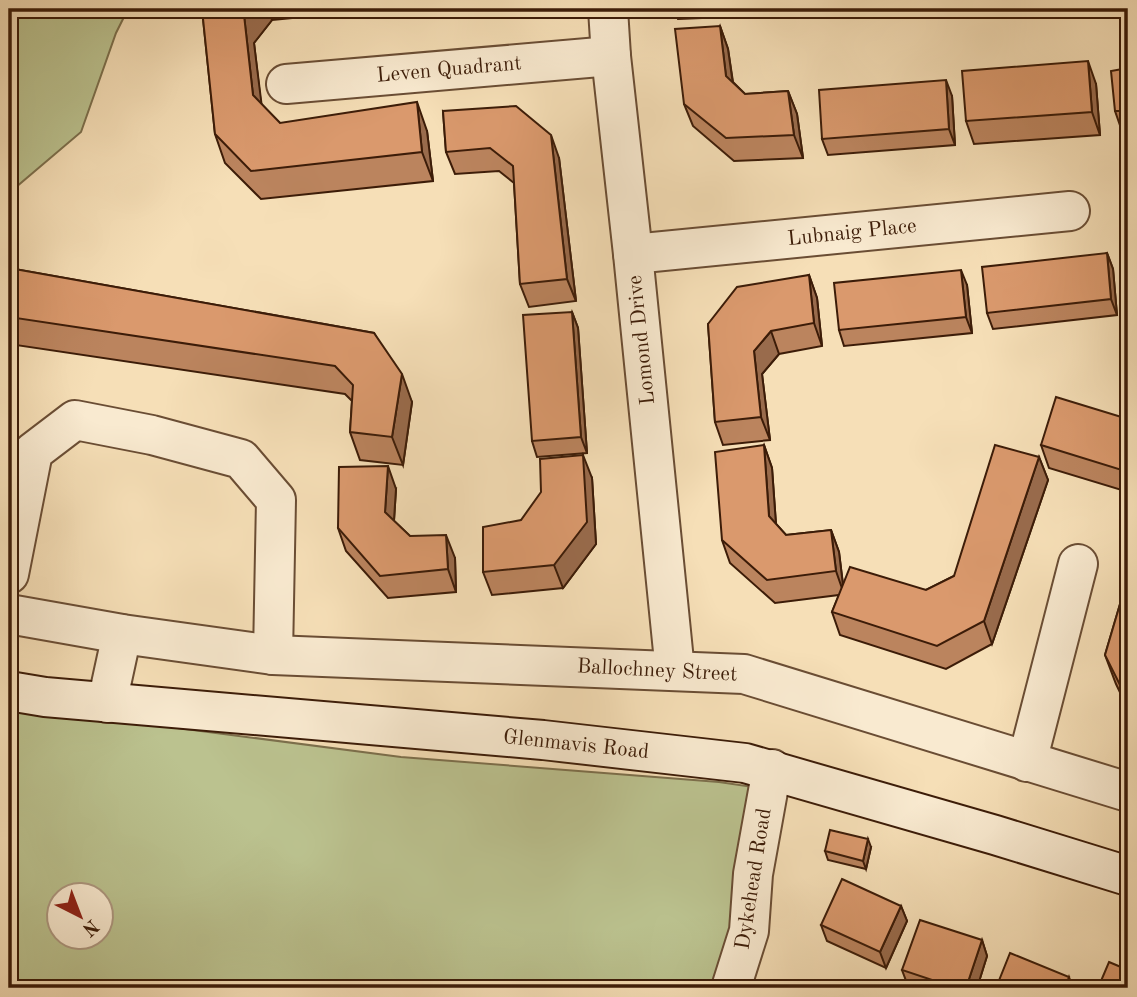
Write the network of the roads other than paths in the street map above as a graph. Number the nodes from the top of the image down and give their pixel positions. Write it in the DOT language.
graph roads {
  1 [pos="608,9"];
  2 [pos="611,56"];
  3 [pos="286,84"];
  4 [pos="1070,211"];
  5 [pos="633,254"];
  6 [pos="1078,564"];
  7 [pos="9,574"];
  8 [pos="9,614"];
  9 [pos="122,634"];
  10 [pos="273,655"];
  11 [pos="675,671"];
  12 [pos="9,691"];
  13 [pos="107,703"];
  14 [pos="1027,762"];
  15 [pos="772,769"];
  16 [pos="1128,792"];
  17 [pos="1128,876"];
  18 [pos="731,988"];
  1 -- 2 [label="street, Lomond Drive"];
  2 -- 3 [label="street, Leven Quadrant"];
  2 -- 5 [label="street, Lomond Drive"];
  4 -- 5 [label="street, Lubnaig Place"];
  5 -- 11 [label="street, Lomond Drive"];
  6 -- 14 [label="street"];
  7 -- 10 [label="street"];
  8 -- 9 [label="street, Ballochney Street"];
  9 -- 10 [label="street, Ballochney Street"];
  9 -- 13 [label="street"];
  10 -- 11 [label="street, Ballochney Street"];
  11 -- 14 [label="street, Ballochney Street"];
  12 -- 13 [label="street, Glenmavis Road"];
  13 -- 15 [label="street, Glenmavis Road"];
  14 -- 16 [label="street, Ballochney Street"];
  15 -- 17 [label="street, Glenmavis Road"];
  15 -- 18 [label="street, Dykehead Road"];
}
